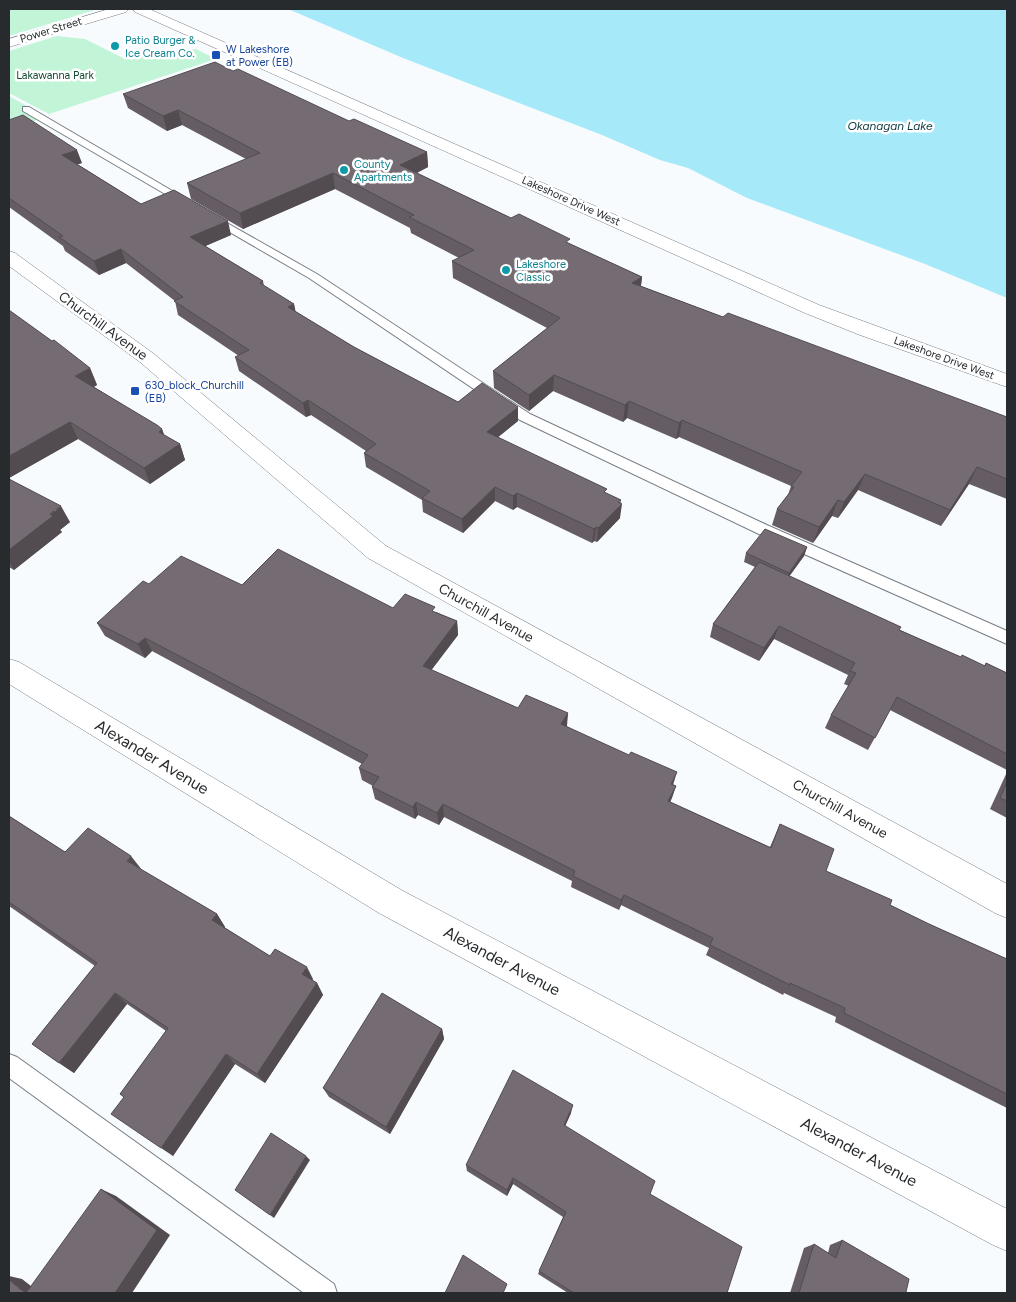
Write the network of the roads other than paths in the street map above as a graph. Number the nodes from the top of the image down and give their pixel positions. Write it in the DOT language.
graph roads {
  1 [pos="122,9"];
  2 [pos="139,9"];
  3 [pos="9,43"];
  4 [pos="26,109"];
  5 [pos="9,257"];
  6 [pos="1007,381"];
  7 [pos="1007,638"];
  8 [pos="9,670"];
  9 [pos="1007,902"];
  10 [pos="9,1065"];
  11 [pos="1007,1231"];
  12 [pos="325,1293"];
  1 -- 3 [label="street, Power Street"];
  2 -- 6 [label="street, Lakeshore Drive West"];
  4 -- 7 [label="lane"];
  5 -- 9 [label="street, Churchill Avenue"];
  8 -- 11 [label="street, Alexander Avenue"];
  10 -- 12 [label="lane"];
}
